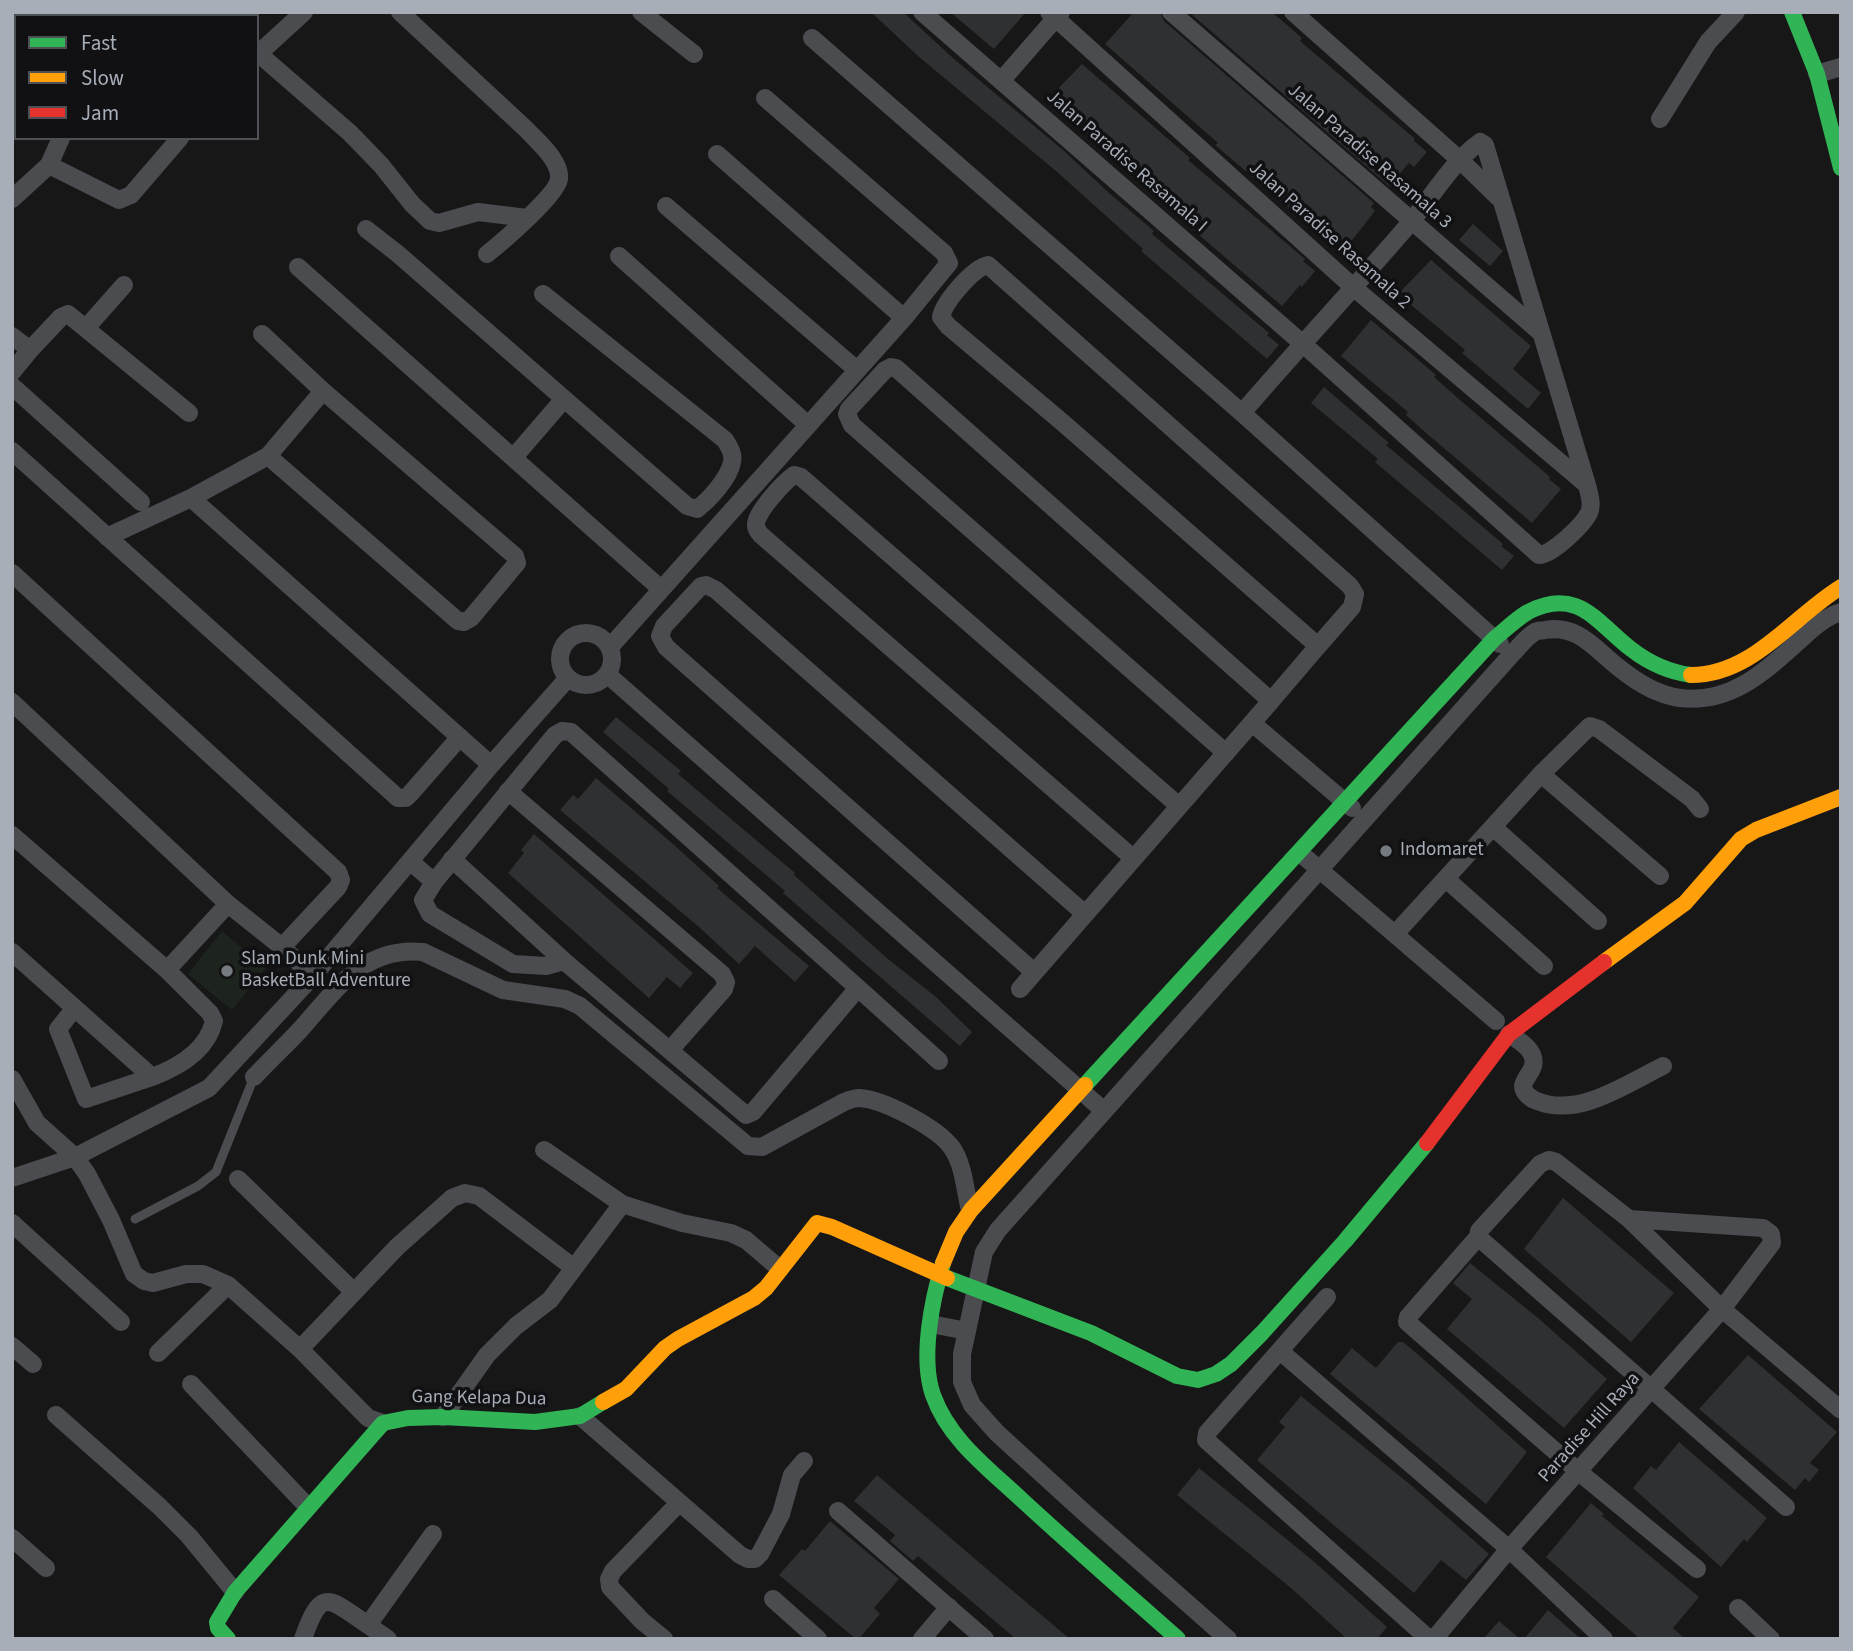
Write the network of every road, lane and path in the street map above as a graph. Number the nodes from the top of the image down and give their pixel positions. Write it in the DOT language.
graph roads {
  1 [pos="304,12"];
  2 [pos="400,12"];
  3 [pos="640,12"];
  4 [pos="922,12"];
  5 [pos="1171,12"];
  6 [pos="1293,12"];
  7 [pos="1736,12"];
  8 [pos="1792,12"];
  9 [pos="1055,14"];
  10 [pos="283,19"];
  11 [pos="812,38"];
  12 [pos="259,54"];
  13 [pos="694,54"];
  14 [pos="259,56"];
  15 [pos="1841,67"];
  16 [pos="1817,74"];
  17 [pos="1001,80"];
  18 [pos="765,97"];
  19 [pos="1660,119"];
  20 [pos="60,140"];
  21 [pos="178,140"];
  22 [pos="717,154"];
  23 [pos="1461,161"];
  24 [pos="49,165"];
  25 [pos="1841,167"];
  26 [pos="12,199"];
  27 [pos="1501,200"];
  28 [pos="666,206"];
  29 [pos="527,218"];
  30 [pos="1411,221"];
  31 [pos="366,229"];
  32 [pos="487,254"];
  33 [pos="619,256"];
  34 [pos="298,267"];
  35 [pos="124,285"];
  36 [pos="1353,287"];
  37 [pos="543,294"];
  38 [pos="904,318"];
  39 [pos="86,328"];
  40 [pos="1540,332"];
  41 [pos="262,334"];
  42 [pos="12,336"];
  43 [pos="1303,344"];
  44 [pos="30,349"];
  45 [pos="856,370"];
  46 [pos="12,372"];
  47 [pos="12,386"];
  48 [pos="323,391"];
  49 [pos="564,399"];
  50 [pos="189,413"];
  51 [pos="1242,413"];
  52 [pos="808,425"];
  53 [pos="12,452"];
  54 [pos="268,456"];
  55 [pos="514,457"];
  56 [pos="1587,485"];
  57 [pos="191,498"];
  58 [pos="141,502"];
  59 [pos="107,537"];
  60 [pos="12,573"];
  61 [pos="1841,587"];
  62 [pos="662,589"];
  63 [pos="1841,612"];
  64 [pos="1494,639"];
  65 [pos="1318,646"];
  66 [pos="610,647"];
  67 [pos="1512,654"];
  68 [pos="608,675"];
  69 [pos="568,678"];
  70 [pos="1271,701"];
  71 [pos="12,702"];
  72 [pos="1252,723"];
  73 [pos="460,737"];
  74 [pos="1226,752"];
  75 [pos="491,765"];
  76 [pos="1541,774"];
  77 [pos="508,791"];
  78 [pos="1841,797"];
  79 [pos="1345,802"];
  80 [pos="1179,806"];
  81 [pos="1700,808"];
  82 [pos="1366,819"];
  83 [pos="1493,827"];
  84 [pos="12,835"];
  85 [pos="1300,853"];
  86 [pos="1133,858"];
  87 [pos="452,859"];
  88 [pos="411,862"];
  89 [pos="1320,870"];
  90 [pos="1660,876"];
  91 [pos="1446,879"];
  92 [pos="434,882"];
  93 [pos="228,904"];
  94 [pos="1085,914"];
  95 [pos="1598,921"];
  96 [pos="1395,934"];
  97 [pos="282,947"];
  98 [pos="12,952"];
  99 [pos="564,961"];
  100 [pos="1544,966"];
  101 [pos="167,970"];
  102 [pos="1034,972"];
  103 [pos="313,976"];
  104 [pos="858,988"];
  105 [pos="1020,989"];
  106 [pos="74,1009"];
  107 [pos="1503,1027"];
  108 [pos="670,1050"];
  109 [pos="939,1061"];
  110 [pos="1663,1066"];
  111 [pos="152,1077"];
  112 [pos="254,1077"];
  113 [pos="12,1079"];
  114 [pos="1079,1091"];
  115 [pos="1103,1110"];
  116 [pos="544,1150"];
  117 [pos="75,1157"];
  118 [pos="12,1178"];
  119 [pos="239,1179"];
  120 [pos="622,1204"];
  121 [pos="970,1210"];
  122 [pos="135,1219"];
  123 [pos="1629,1219"];
  124 [pos="12,1223"];
  125 [pos="1478,1237"];
  126 [pos="574,1268"];
  127 [pos="780,1269"];
  128 [pos="939,1275"];
  129 [pos="228,1285"];
  130 [pos="976,1287"];
  131 [pos="354,1291"];
  132 [pos="1327,1297"];
  133 [pos="1722,1309"];
  134 [pos="121,1322"];
  135 [pos="931,1324"];
  136 [pos="967,1331"];
  137 [pos="12,1346"];
  138 [pos="300,1349"];
  139 [pos="1280,1351"];
  140 [pos="158,1353"];
  141 [pos="33,1364"];
  142 [pos="191,1384"];
  143 [pos="1652,1390"];
  144 [pos="1841,1410"];
  145 [pos="57,1415"];
  146 [pos="580,1416"];
  147 [pos="443,1417"];
  148 [pos="383,1423"];
  149 [pos="804,1461"];
  150 [pos="1579,1472"];
  151 [pos="679,1503"];
  152 [pos="308,1507"];
  153 [pos="1786,1507"];
  154 [pos="838,1511"];
  155 [pos="1087,1515"];
  156 [pos="433,1534"];
  157 [pos="12,1538"];
  158 [pos="1063,1539"];
  159 [pos="1509,1549"];
  160 [pos="46,1568"];
  161 [pos="1697,1569"];
  162 [pos="235,1592"];
  163 [pos="773,1599"];
  164 [pos="949,1608"];
  165 [pos="1738,1608"];
  166 [pos="368,1625"];
  167 [pos="228,1639"];
  168 [pos="303,1639"];
  169 [pos="388,1639"];
  170 [pos="664,1639"];
  171 [pos="818,1639"];
  172 [pos="922,1639"];
  173 [pos="985,1639"];
  174 [pos="1178,1639"];
  175 [pos="1228,1639"];
  176 [pos="1432,1639"];
  177 [pos="1604,1639"];
  178 [pos="1771,1639"];
  1 -- 10 [label="street"];
  2 -- 29 [label="street"];
  3 -- 13 [label="street"];
  4 -- 17 [label="street, Jalan Paradise Rasamala I"];
  5 -- 30 [label="street, Jalan Paradise Rasamala 3"];
  6 -- 23 [label="street"];
  7 -- 19 [label="street"];
  8 -- 16 [label="street"];
  9 -- 17 [label="street"];
  9 -- 36 [label="street, Jalan Paradise Rasamala 2"];
  10 -- 12 [label="street"];
  11 -- 51 [label="street"];
  14 -- 29 [label="street"];
  15 -- 16 [label="street"];
  16 -- 25 [label="street"];
  17 -- 43 [label="street, Jalan Paradise Rasamala I"];
  18 -- 38 [label="street"];
  20 -- 24 [label="street"];
  21 -- 24 [label="street"];
  22 -- 38 [label="street"];
  23 -- 27 [label="street"];
  23 -- 27 [label="street"];
  23 -- 30 [label="street"];
  24 -- 26 [label="street"];
  27 -- 40 [label="street"];
  28 -- 45 [label="street"];
  29 -- 32 [label="street"];
  30 -- 36 [label="street"];
  30 -- 40 [label="street, Jalan Paradise Rasamala 3"];
  31 -- 49 [label="street"];
  33 -- 52 [label="street"];
  34 -- 55 [label="street"];
  35 -- 39 [label="street"];
  36 -- 43 [label="street"];
  36 -- 56 [label="street, Jalan Paradise Rasamala 2"];
  37 -- 49 [label="street"];
  38 -- 45 [label="street"];
  39 -- 44 [label="street"];
  39 -- 50 [label="street"];
  40 -- 56 [label="street"];
  41 -- 48 [label="street"];
  42 -- 44 [label="street"];
  43 -- 51 [label="street"];
  43 -- 56 [label="street, Jalan Paradise Rasamala I"];
  44 -- 46 [label="street"];
  45 -- 52 [label="street"];
  47 -- 58 [label="street"];
  48 -- 54 [label="street"];
  48 -- 54 [label="street"];
  49 -- 55 [label="street"];
  51 -- 64 [label="street"];
  52 -- 62 [label="street"];
  53 -- 59 [label="street"];
  54 -- 57 [label="street"];
  55 -- 62 [label="street"];
  57 -- 59 [label="street"];
  57 -- 73 [label="street"];
  59 -- 73 [label="street"];
  60 -- 97 [label="street"];
  61 -- 64 [label="street"];
  62 -- 66 [label="street"];
  63 -- 67 [label="street"];
  64 -- 67 [label="street"];
  64 -- 79 [label="street"];
  65 -- 65 [label="street"];
  65 -- 70 [label="street"];
  66 -- 68 [label="street"];
  66 -- 69 [label="street"];
  67 -- 82 [label="street"];
  68 -- 69 [label="street"];
  68 -- 114 [label="street"];
  69 -- 75 [label="street"];
  70 -- 72 [label="street"];
  70 -- 74 [label="street"];
  71 -- 93 [label="street"];
  72 -- 74 [label="street"];
  72 -- 79 [label="street"];
  73 -- 75 [label="street"];
  74 -- 80 [label="street"];
  75 -- 88 [label="street"];
  76 -- 81 [label="street"];
  76 -- 83 [label="street"];
  76 -- 90 [label="street"];
  77 -- 87 [label="street"];
  77 -- 104 [label="street"];
  77 -- 108 [label="street"];
  78 -- 107 [label="street"];
  79 -- 82 [label="street"];
  79 -- 85 [label="street"];
  80 -- 86 [label="street"];
  80 -- 86 [label="street"];
  82 -- 89 [label="street"];
  83 -- 91 [label="street"];
  83 -- 95 [label="street"];
  84 -- 101 [label="street"];
  85 -- 89 [label="street"];
  85 -- 114 [label="street"];
  86 -- 94 [label="street"];
  87 -- 92 [label="street"];
  87 -- 99 [label="street"];
  88 -- 92 [label="street"];
  88 -- 103 [label="street"];
  89 -- 96 [label="street"];
  89 -- 115 [label="street"];
  91 -- 96 [label="street"];
  91 -- 100 [label="street"];
  92 -- 99 [label="street"];
  93 -- 97 [label="street"];
  93 -- 101 [label="street"];
  94 -- 102 [label="street"];
  94 -- 102 [label="street"];
  96 -- 107 [label="street"];
  97 -- 103 [label="street"];
  98 -- 106 [label="street"];
  99 -- 108 [label="street"];
  101 -- 111 [label="street"];
  102 -- 105 [label="street"];
  103 -- 117 [label="street"];
  104 -- 108 [label="street"];
  104 -- 109 [label="street"];
  106 -- 111 [label="street"];
  106 -- 111 [label="street"];
  107 -- 110 [label="street"];
  107 -- 130 [label="street"];
  112 -- 121 [label="street"];
  112 -- 122 [label="lane"];
  113 -- 117 [label="street"];
  114 -- 115 [label="street"];
  114 -- 121 [label="street"];
  115 -- 130 [label="street"];
  116 -- 120 [label="street"];
  117 -- 118 [label="street"];
  117 -- 129 [label="street"];
  119 -- 131 [label="street"];
  120 -- 126 [label="street"];
  120 -- 127 [label="street"];
  121 -- 128 [label="street"];
  123 -- 125 [label="street"];
  123 -- 133 [label="street"];
  123 -- 133 [label="street, Paradise Hill Raya"];
  124 -- 134 [label="street"];
  125 -- 143 [label="street"];
  125 -- 150 [label="street"];
  126 -- 131 [label="street"];
  126 -- 147 [label="street"];
  127 -- 128 [label="street, Gang Kelapa Dua"];
  127 -- 146 [label="street, Gang Kelapa Dua"];
  128 -- 130 [label="street"];
  128 -- 135 [label="street"];
  129 -- 138 [label="street"];
  129 -- 140 [label="street"];
  130 -- 136 [label="street"];
  131 -- 138 [label="street"];
  132 -- 139 [label="street"];
  133 -- 143 [label="street, Paradise Hill Raya"];
  133 -- 144 [label="street"];
  135 -- 136 [label="street"];
  135 -- 158 [label="street"];
  136 -- 155 [label="street"];
  137 -- 141 [label="street"];
  138 -- 148 [label="street"];
  139 -- 159 [label="street"];
  139 -- 176 [label="street"];
  142 -- 152 [label="street"];
  143 -- 150 [label="street, Paradise Hill Raya"];
  143 -- 153 [label="street"];
  145 -- 162 [label="street"];
  146 -- 147 [label="street, Gang Kelapa Dua"];
  146 -- 151 [label="street"];
  147 -- 148 [label="street, Gang Kelapa Dua"];
  148 -- 152 [label="street"];
  149 -- 151 [label="street"];
  150 -- 159 [label="street, Paradise Hill Raya"];
  150 -- 161 [label="street"];
  151 -- 170 [label="street"];
  152 -- 162 [label="street"];
  154 -- 164 [label="street"];
  155 -- 158 [label="street"];
  155 -- 175 [label="street"];
  156 -- 166 [label="street"];
  157 -- 160 [label="street"];
  158 -- 174 [label="street"];
  159 -- 176 [label="street, Paradise Hill Raya"];
  159 -- 177 [label="street"];
  162 -- 167 [label="street"];
  163 -- 171 [label="street"];
  164 -- 172 [label="street"];
  164 -- 173 [label="street"];
  165 -- 178 [label="street"];
  166 -- 168 [label="street"];
  166 -- 169 [label="street"];
}
